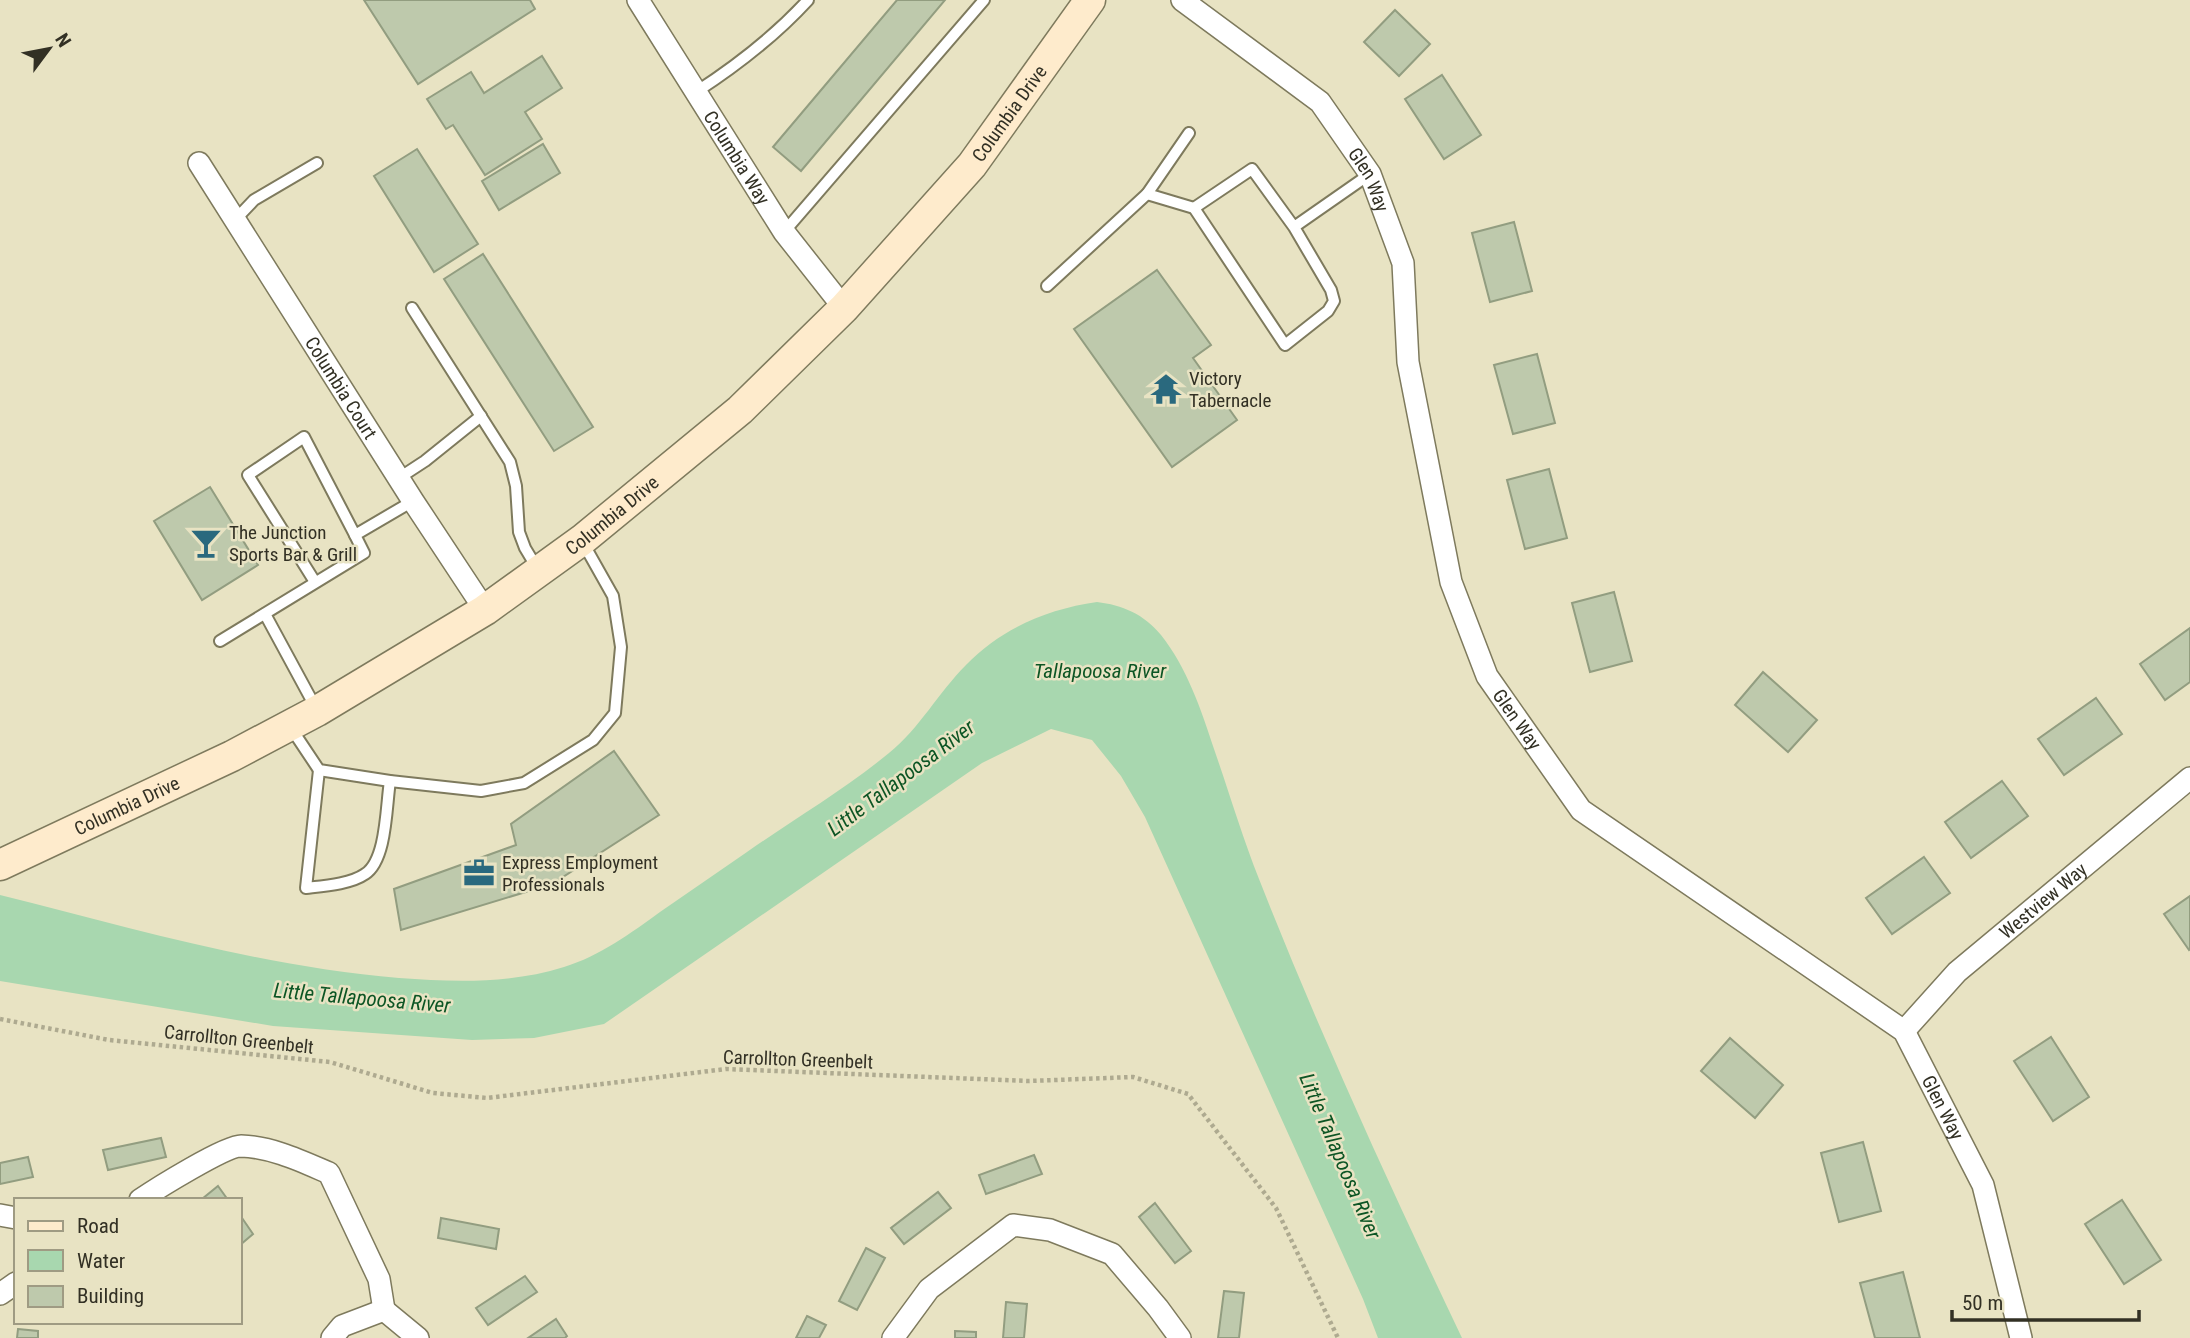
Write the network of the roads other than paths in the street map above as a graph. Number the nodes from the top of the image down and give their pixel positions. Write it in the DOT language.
graph roads {
  1 [pos="638,0"];
  2 [pos="807,0"];
  3 [pos="984,0"];
  4 [pos="1090,0"];
  5 [pos="1182,0"];
  6 [pos="696,92"];
  7 [pos="1189,133"];
  8 [pos="199,163"];
  9 [pos="317,163"];
  10 [pos="1370,174"];
  11 [pos="1147,194"];
  12 [pos="1194,208"];
  13 [pos="235,220"];
  14 [pos="1294,227"];
  15 [pos="785,232"];
  16 [pos="1047,286"];
  17 [pos="412,308"];
  18 [pos="844,308"];
  19 [pos="481,416"];
  20 [pos="399,478"];
  21 [pos="413,501"];
  22 [pos="355,535"];
  23 [pos="582,540"];
  24 [pos="539,571"];
  25 [pos="315,582"];
  26 [pos="485,610"];
  27 [pos="265,614"];
  28 [pos="220,641"];
  29 [pos="317,711"];
  30 [pos="289,726"];
  31 [pos="319,770"];
  32 [pos="2190,778"];
  33 [pos="390,781"];
  34 [pos="0,866"];
  35 [pos="1904,1031"];
  36 [pos="143,1198"];
  37 [pos="384,1310"];
  38 [pos="332,1338"];
  39 [pos="418,1338"];
  40 [pos="893,1338"];
  41 [pos="1180,1338"];
  42 [pos="2021,1338"];
  1 -- 6 [label="street, Columbia Way"];
  2 -- 6 [label="lane"];
  3 -- 15 [label="lane"];
  4 -- 18 [label="main road, Columbia Drive"];
  5 -- 10 [label="street, Glen Way"];
  6 -- 15 [label="street, Columbia Way"];
  7 -- 11 [label="lane"];
  8 -- 13 [label="street, Columbia Court"];
  9 -- 13 [label="lane"];
  10 -- 14 [label="lane"];
  10 -- 35 [label="street, Glen Way"];
  11 -- 12 [label="lane"];
  11 -- 16 [label="lane"];
  12 -- 14 [label="lane"];
  12 -- 14 [label="lane"];
  13 -- 20 [label="street, Columbia Court"];
  15 -- 18 [label="street, Columbia Way"];
  17 -- 19 [label="lane"];
  18 -- 23 [label="main road, Columbia Drive"];
  19 -- 20 [label="lane"];
  19 -- 24 [label="lane"];
  20 -- 21 [label="street, Columbia Court"];
  21 -- 22 [label="lane"];
  21 -- 26 [label="street, Columbia Court"];
  22 -- 25 [label="lane"];
  22 -- 25 [label="lane"];
  23 -- 24 [label="main road, Columbia Drive"];
  23 -- 33 [label="lane"];
  24 -- 26 [label="main road, Columbia Drive"];
  25 -- 27 [label="lane"];
  26 -- 29 [label="main road, Columbia Drive"];
  27 -- 28 [label="lane"];
  27 -- 29 [label="lane"];
  29 -- 30 [label="main road, Columbia Drive"];
  30 -- 31 [label="lane"];
  30 -- 34 [label="main road, Columbia Drive"];
  31 -- 33 [label="lane"];
  31 -- 33 [label="lane"];
  32 -- 35 [label="street, Westview Way"];
  35 -- 42 [label="street, Glen Way"];
  36 -- 37 [label="street"];
  37 -- 38 [label="street"];
  37 -- 39 [label="street"];
  40 -- 41 [label="street"];
}
